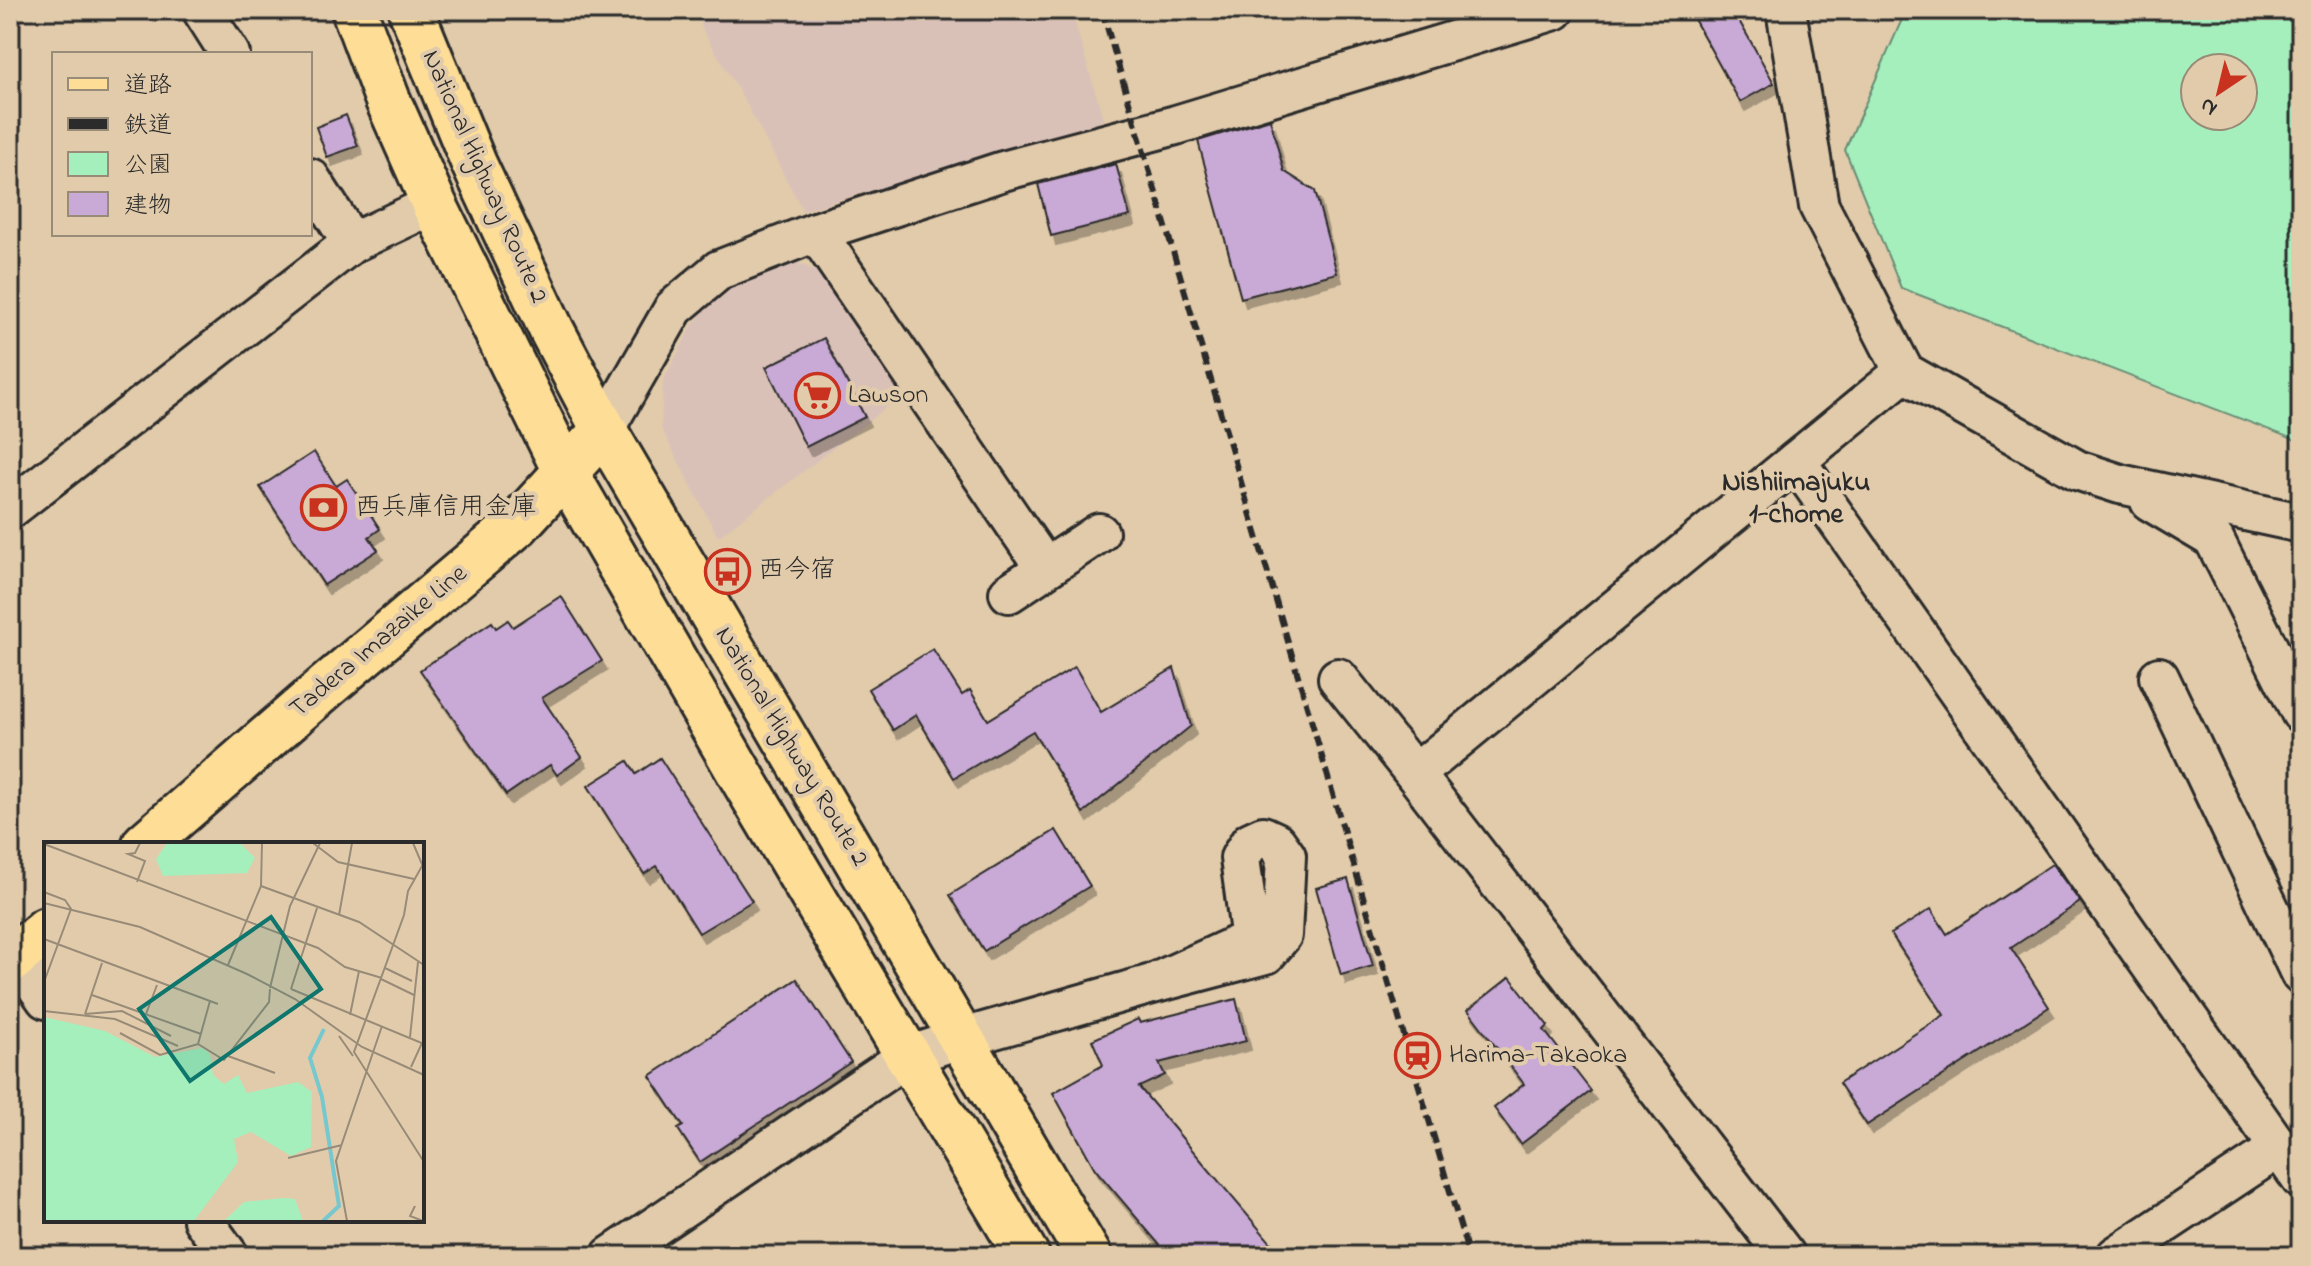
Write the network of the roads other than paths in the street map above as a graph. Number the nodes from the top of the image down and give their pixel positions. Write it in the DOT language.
graph roads {
  1 [pos="202,10"];
  2 [pos="354,10"];
  3 [pos="411,10"];
  4 [pos="1555,10"];
  5 [pos="1786,10"];
  6 [pos="229,52"];
  7 [pos="312,181"];
  8 [pos="434,204"];
  9 [pos="816,232"];
  10 [pos="352,243"];
  11 [pos="1904,372"];
  12 [pos="604,430"];
  13 [pos="1796,461"];
  14 [pos="566,473"];
  15 [pos="2120,484"];
  16 [pos="10,509"];
  17 [pos="2301,523"];
  18 [pos="1099,533"];
  19 [pos="1045,568"];
  20 [pos="1009,593"];
  21 [pos="2159,677"];
  22 [pos="1338,678"];
  23 [pos="2301,713"];
  24 [pos="1415,774"];
  25 [pos="147,842"];
  26 [pos="20,949"];
  27 [pos="2301,975"];
  28 [pos="1152,984"];
  29 [pos="44,995"];
  30 [pos="963,1038"];
  31 [pos="908,1056"];
  32 [pos="2279,1148"];
  33 [pos="2301,1179"];
  34 [pos="204,1222"];
  35 [pos="229,1256"];
  36 [pos="611,1256"];
  37 [pos="1027,1256"];
  38 [pos="1089,1256"];
  39 [pos="1786,1256"];
  40 [pos="2116,1256"];
  1 -- 6 [label="street"];
  2 -- 8 [label="main road, National Highway Route 2"];
  3 -- 12 [label="main road, National Highway Route 2"];
  4 -- 9 [label="street"];
  5 -- 11 [label="street"];
  7 -- 10 [label="street"];
  8 -- 10 [label="street"];
  8 -- 14 [label="main road, National Highway Route 2"];
  9 -- 12 [label="street"];
  9 -- 19 [label="street"];
  10 -- 16 [label="street"];
  11 -- 13 [label="street"];
  11 -- 15 [label="street"];
  12 -- 14 [label="main road, Tadera Imazaike Line"];
  12 -- 30 [label="main road, National Highway Route 2"];
  13 -- 24 [label="street"];
  13 -- 32 [label="street"];
  14 -- 25 [label="main road, Tadera Imazaike Line"];
  14 -- 31 [label="main road, National Highway Route 2"];
  15 -- 17 [label="street"];
  15 -- 23 [label="street"];
  18 -- 19 [label="street"];
  19 -- 20 [label="street"];
  21 -- 27 [label="street"];
  22 -- 24 [label="street"];
  24 -- 39 [label="street"];
  26 -- 29 [label="street"];
  28 -- 30 [label="street"];
  30 -- 31 [label="street"];
  30 -- 38 [label="main road, National Highway Route 2"];
  31 -- 36 [label="street"];
  31 -- 37 [label="main road, National Highway Route 2"];
  32 -- 33 [label="street"];
  32 -- 40 [label="street"];
  34 -- 35 [label="street"];
}
